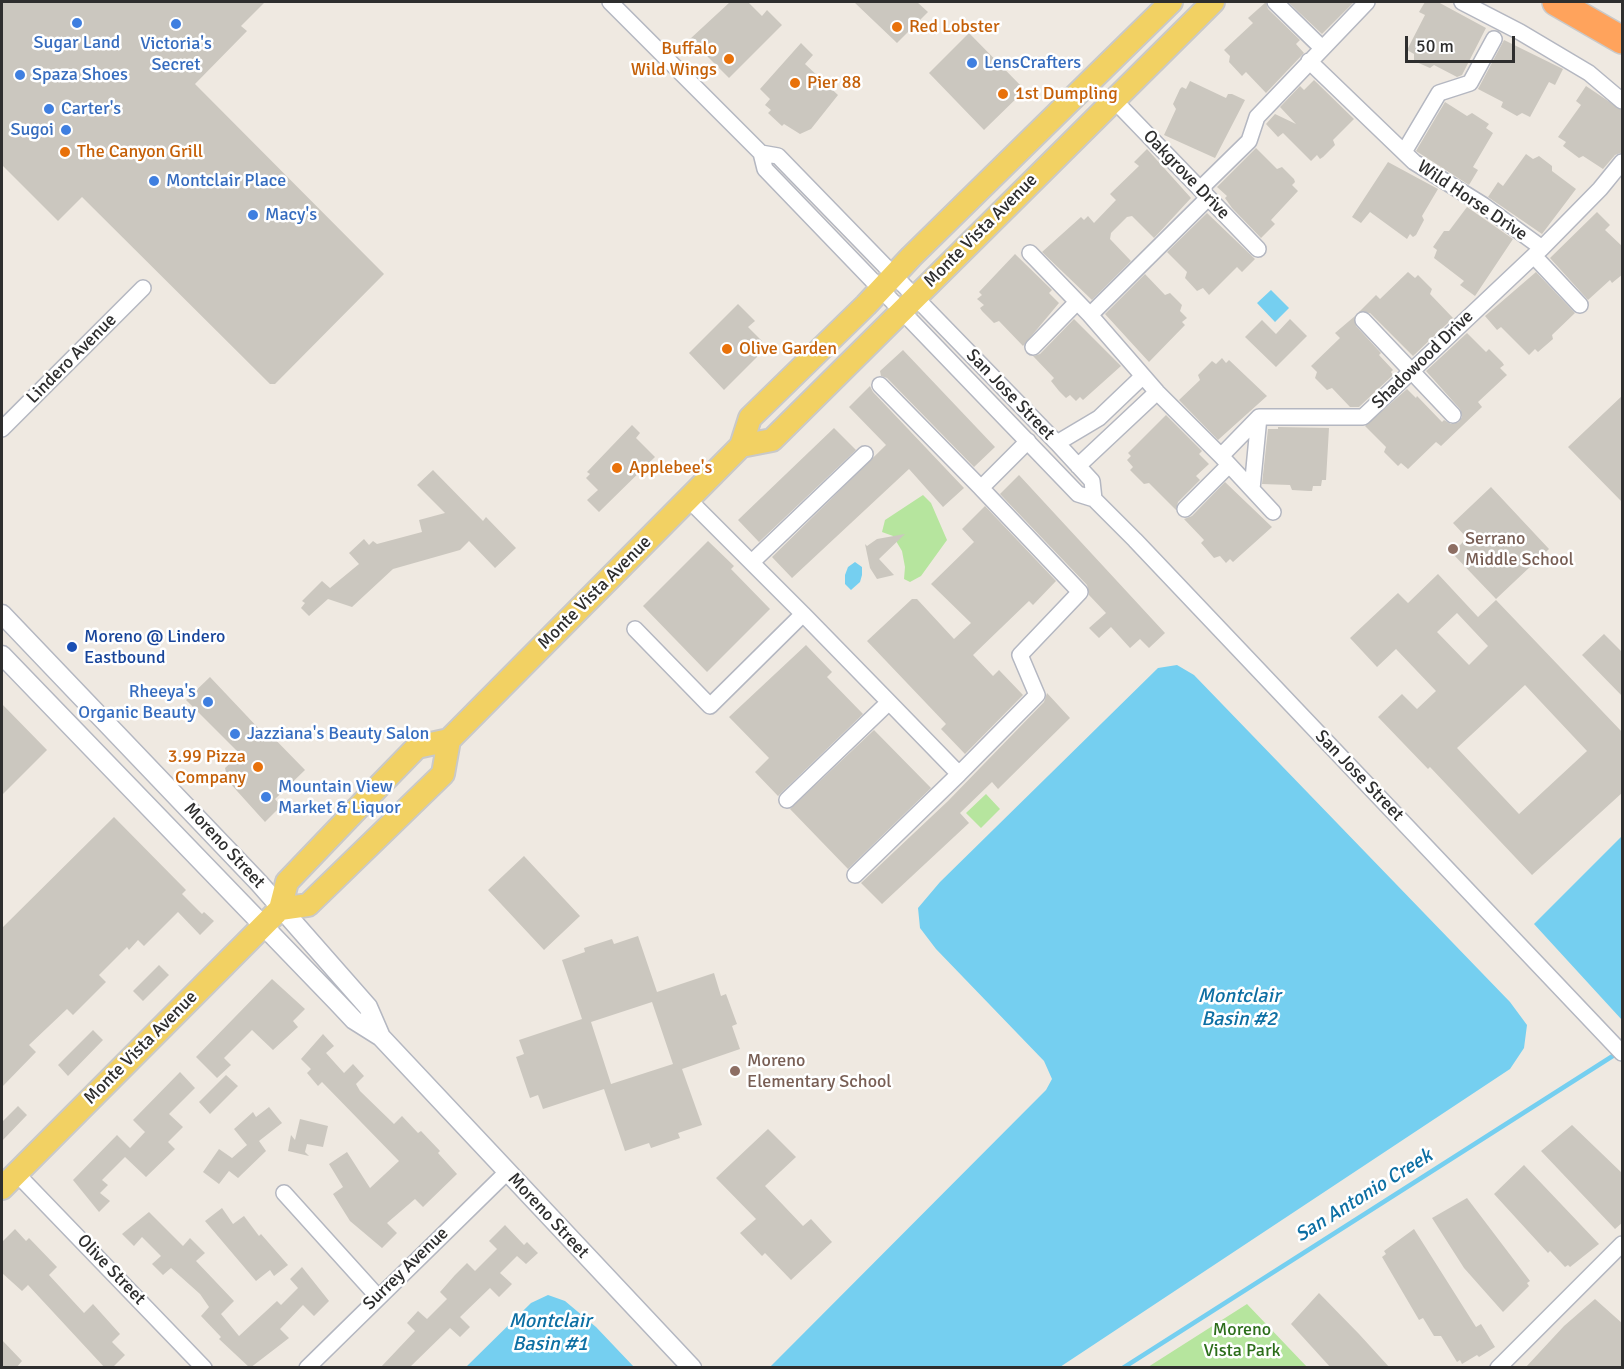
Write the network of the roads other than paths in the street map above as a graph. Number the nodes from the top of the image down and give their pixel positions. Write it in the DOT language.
graph roads {
  1 [pos="610,2"];
  2 [pos="1171,2"];
  3 [pos="1213,2"];
  4 [pos="1275,2"];
  5 [pos="1367,2"];
  6 [pos="1462,2"];
  7 [pos="1556,2"];
  8 [pos="1494,39"];
  9 [pos="1623,40"];
  10 [pos="1322,48"];
  11 [pos="1309,61"];
  12 [pos="1114,100"];
  13 [pos="1623,101"];
  14 [pos="1404,152"];
  15 [pos="1623,162"];
  16 [pos="1204,194"];
  17 [pos="1258,249"];
  18 [pos="1538,252"];
  19 [pos="1030,253"];
  20 [pos="888,282"];
  21 [pos="143,288"];
  22 [pos="1077,302"];
  23 [pos="909,303"];
  24 [pos="1580,305"];
  25 [pos="1090,315"];
  26 [pos="1363,320"];
  27 [pos="1033,347"];
  28 [pos="1410,370"];
  29 [pos="1143,376"];
  30 [pos="880,385"];
  31 [pos="1157,392"];
  32 [pos="1453,415"];
  33 [pos="1259,417"];
  34 [pos="2,429"];
  35 [pos="1028,441"];
  36 [pos="1057,443"];
  37 [pos="741,446"];
  38 [pos="865,454"];
  39 [pos="1225,461"];
  40 [pos="1078,466"];
  41 [pos="981,488"];
  42 [pos="1252,489"];
  43 [pos="688,499"];
  44 [pos="1094,500"];
  45 [pos="1185,508"];
  46 [pos="1273,512"];
  47 [pos="752,562"];
  48 [pos="803,614"];
  49 [pos="2,615"];
  50 [pos="635,629"];
  51 [pos="2,655"];
  52 [pos="889,702"];
  53 [pos="448,740"];
  54 [pos="959,774"];
  55 [pos="787,800"];
  56 [pos="855,875"];
  57 [pos="280,909"];
  58 [pos="263,926"];
  59 [pos="381,1036"];
  60 [pos="1620,1050"];
  61 [pos="507,1172"];
  62 [pos="9,1181"];
  63 [pos="284,1193"];
  64 [pos="1623,1244"];
  65 [pos="378,1297"];
  66 [pos="204,1368"];
  67 [pos="307,1368"];
  68 [pos="692,1368"];
  69 [pos="1498,1368"];
  1 -- 20 [label="street"];
  2 -- 20 [label="main road, Monte Vista Avenue"];
  3 -- 12 [label="main road, Monte Vista Avenue"];
  4 -- 10 [label="street"];
  5 -- 10 [label="street"];
  6 -- 13 [label="street"];
  7 -- 9 [label="highway"];
  8 -- 14 [label="street, Wild Horse Drive"];
  10 -- 11 [label="street"];
  11 -- 14 [label="street, Wild Horse Drive"];
  11 -- 16 [label="street"];
  12 -- 16 [label="street, Oakgrove Drive"];
  12 -- 23 [label="main road, Monte Vista Avenue"];
  14 -- 18 [label="street, Wild Horse Drive"];
  15 -- 18 [label="street, Shadowood Drive"];
  16 -- 17 [label="street, Oakgrove Drive"];
  16 -- 25 [label="street"];
  18 -- 24 [label="street"];
  18 -- 28 [label="street, Shadowood Drive"];
  19 -- 22 [label="street"];
  20 -- 23 [label="street"];
  20 -- 37 [label="main road, Monte Vista Avenue"];
  21 -- 34 [label="street, Lindero Avenue"];
  22 -- 25 [label="street"];
  22 -- 27 [label="street"];
  23 -- 35 [label="street, San Jose Street"];
  23 -- 36 [label="street, San Jose Street"];
  23 -- 37 [label="main road, Monte Vista Avenue"];
  25 -- 29 [label="street"];
  26 -- 28 [label="street"];
  28 -- 32 [label="street"];
  28 -- 33 [label="street, Shadowood Drive"];
  29 -- 31 [label="street"];
  29 -- 36 [label="street"];
  30 -- 41 [label="street"];
  31 -- 39 [label="street"];
  31 -- 40 [label="street"];
  33 -- 39 [label="street"];
  33 -- 42 [label="street"];
  35 -- 41 [label="street"];
  35 -- 44 [label="street, San Jose Street"];
  36 -- 40 [label="street, San Jose Street"];
  37 -- 43 [label="main road, Monte Vista Avenue"];
  38 -- 47 [label="street"];
  39 -- 42 [label="street"];
  39 -- 45 [label="street"];
  40 -- 44 [label="street, San Jose Street"];
  41 -- 54 [label="street"];
  42 -- 46 [label="street"];
  43 -- 47 [label="street"];
  43 -- 53 [label="main road, Monte Vista Avenue"];
  44 -- 60 [label="street, San Jose Street"];
  47 -- 48 [label="street"];
  48 -- 50 [label="street"];
  48 -- 52 [label="street"];
  49 -- 57 [label="street, Moreno Street"];
  51 -- 58 [label="street, Moreno Street"];
  52 -- 54 [label="street"];
  52 -- 55 [label="street"];
  53 -- 57 [label="main road, Monte Vista Avenue"];
  53 -- 57 [label="main road"];
  54 -- 56 [label="street"];
  57 -- 58 [label="main road, Monte Vista Avenue"];
  57 -- 59 [label="street, Moreno Street"];
  58 -- 59 [label="street, Moreno Street"];
  58 -- 62 [label="main road, Monte Vista Avenue"];
  59 -- 61 [label="street, Moreno Street"];
  61 -- 65 [label="street, Surrey Avenue"];
  61 -- 68 [label="street, Moreno Street"];
  62 -- 66 [label="street, Olive Street"];
  63 -- 65 [label="street"];
  64 -- 69 [label="street"];
  65 -- 67 [label="street, Surrey Avenue"];
}
